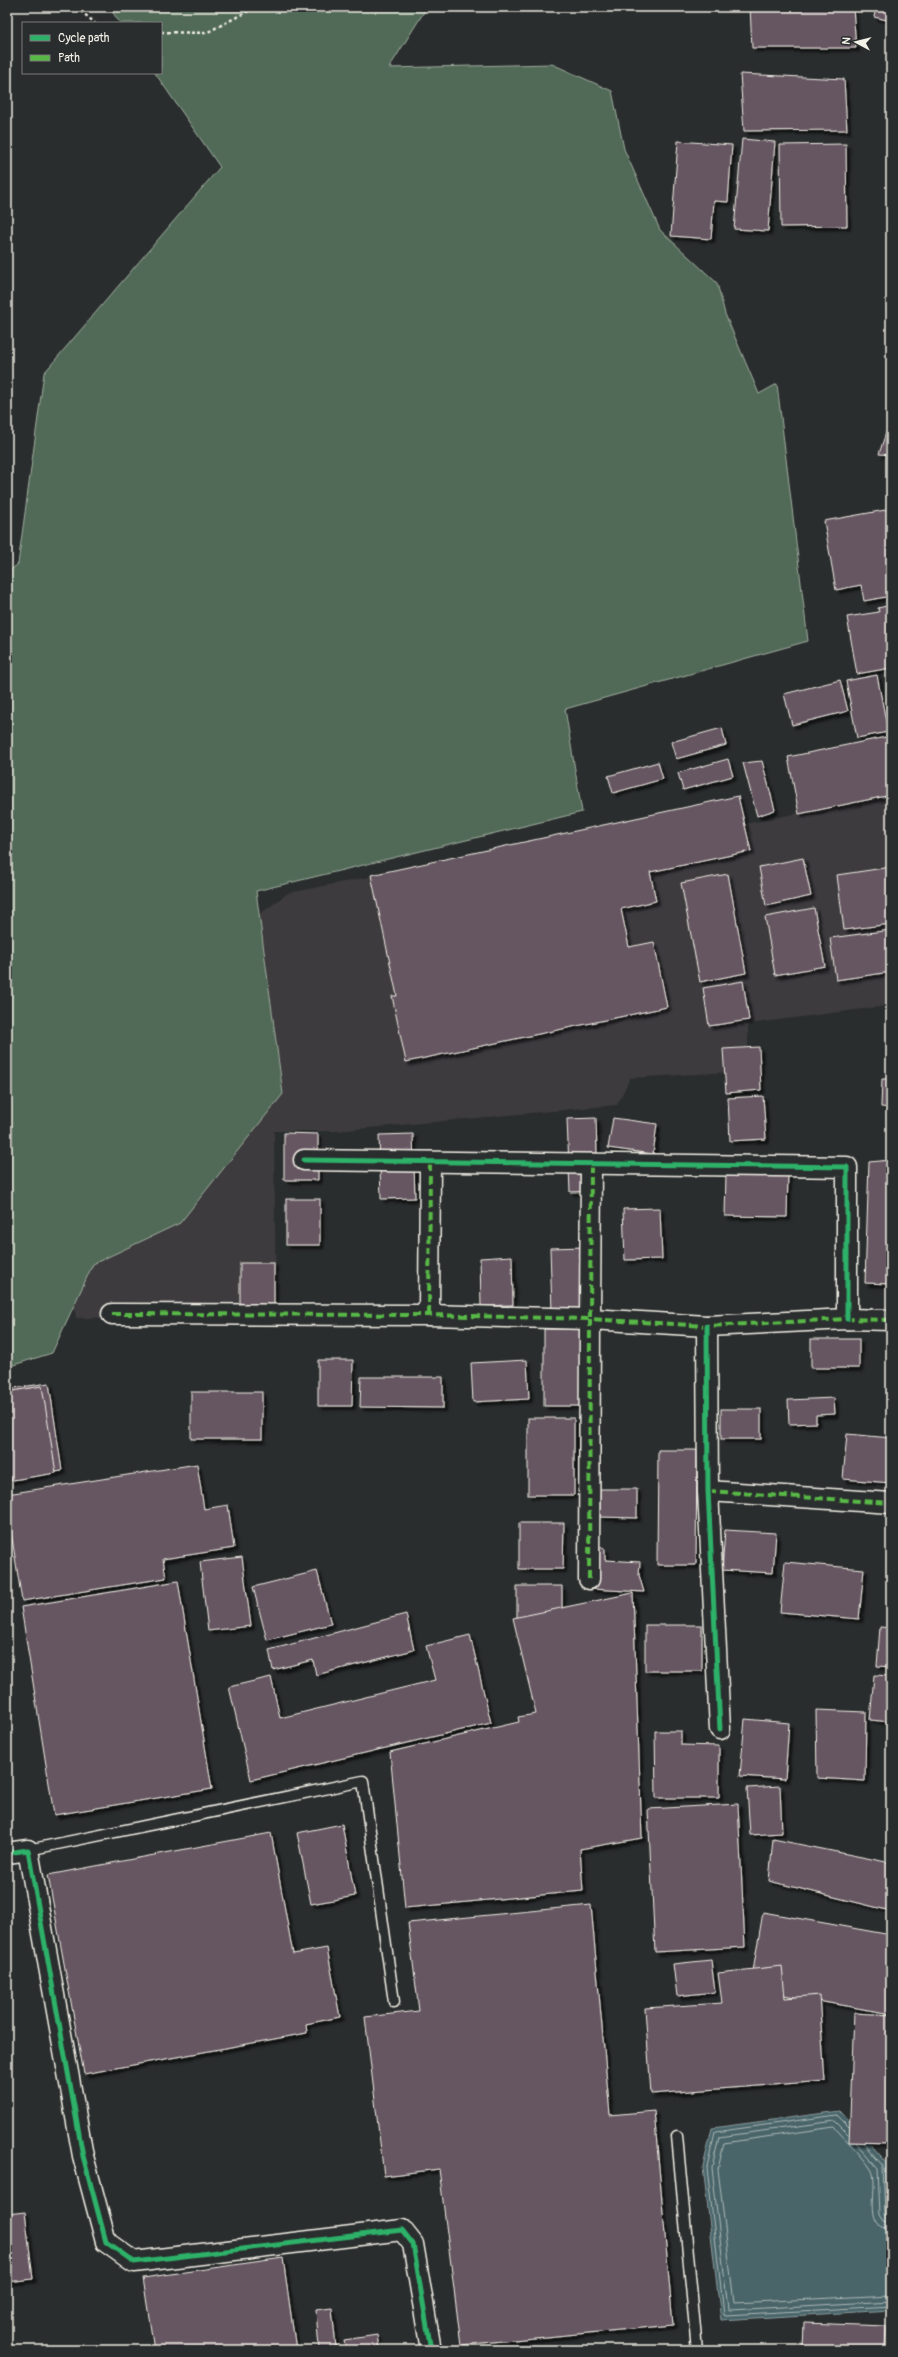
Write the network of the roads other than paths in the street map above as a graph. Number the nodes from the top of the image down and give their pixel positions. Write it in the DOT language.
graph roads {
  1 [pos="304,1160"];
  2 [pos="430,1162"];
  3 [pos="591,1164"];
  4 [pos="112,1314"];
  5 [pos="429,1315"];
  6 [pos="590,1319"];
  7 [pos="847,1319"];
  8 [pos="891,1320"];
  9 [pos="707,1326"];
  10 [pos="708,1491"];
  11 [pos="891,1503"];
  12 [pos="589,1578"];
  13 [pos="720,1729"];
  14 [pos="28,1850"];
  15 [pos="7,1853"];
  16 [pos="394,2002"];
  17 [pos="676,2136"];
  18 [pos="431,2350"];
  19 [pos="697,2350"];
  1 -- 2 [label="street"];
  2 -- 3 [label="street"];
  2 -- 5 [label="street"];
  3 -- 6 [label="street"];
  3 -- 7 [label="street"];
  4 -- 5 [label="street"];
  5 -- 6 [label="street"];
  6 -- 9 [label="street"];
  6 -- 12 [label="street"];
  7 -- 8 [label="street"];
  7 -- 9 [label="street"];
  9 -- 10 [label="street"];
  10 -- 11 [label="street"];
  10 -- 13 [label="street"];
  14 -- 15 [label="street"];
  14 -- 16 [label="lane"];
  14 -- 18 [label="street"];
  17 -- 19 [label="lane"];
}
